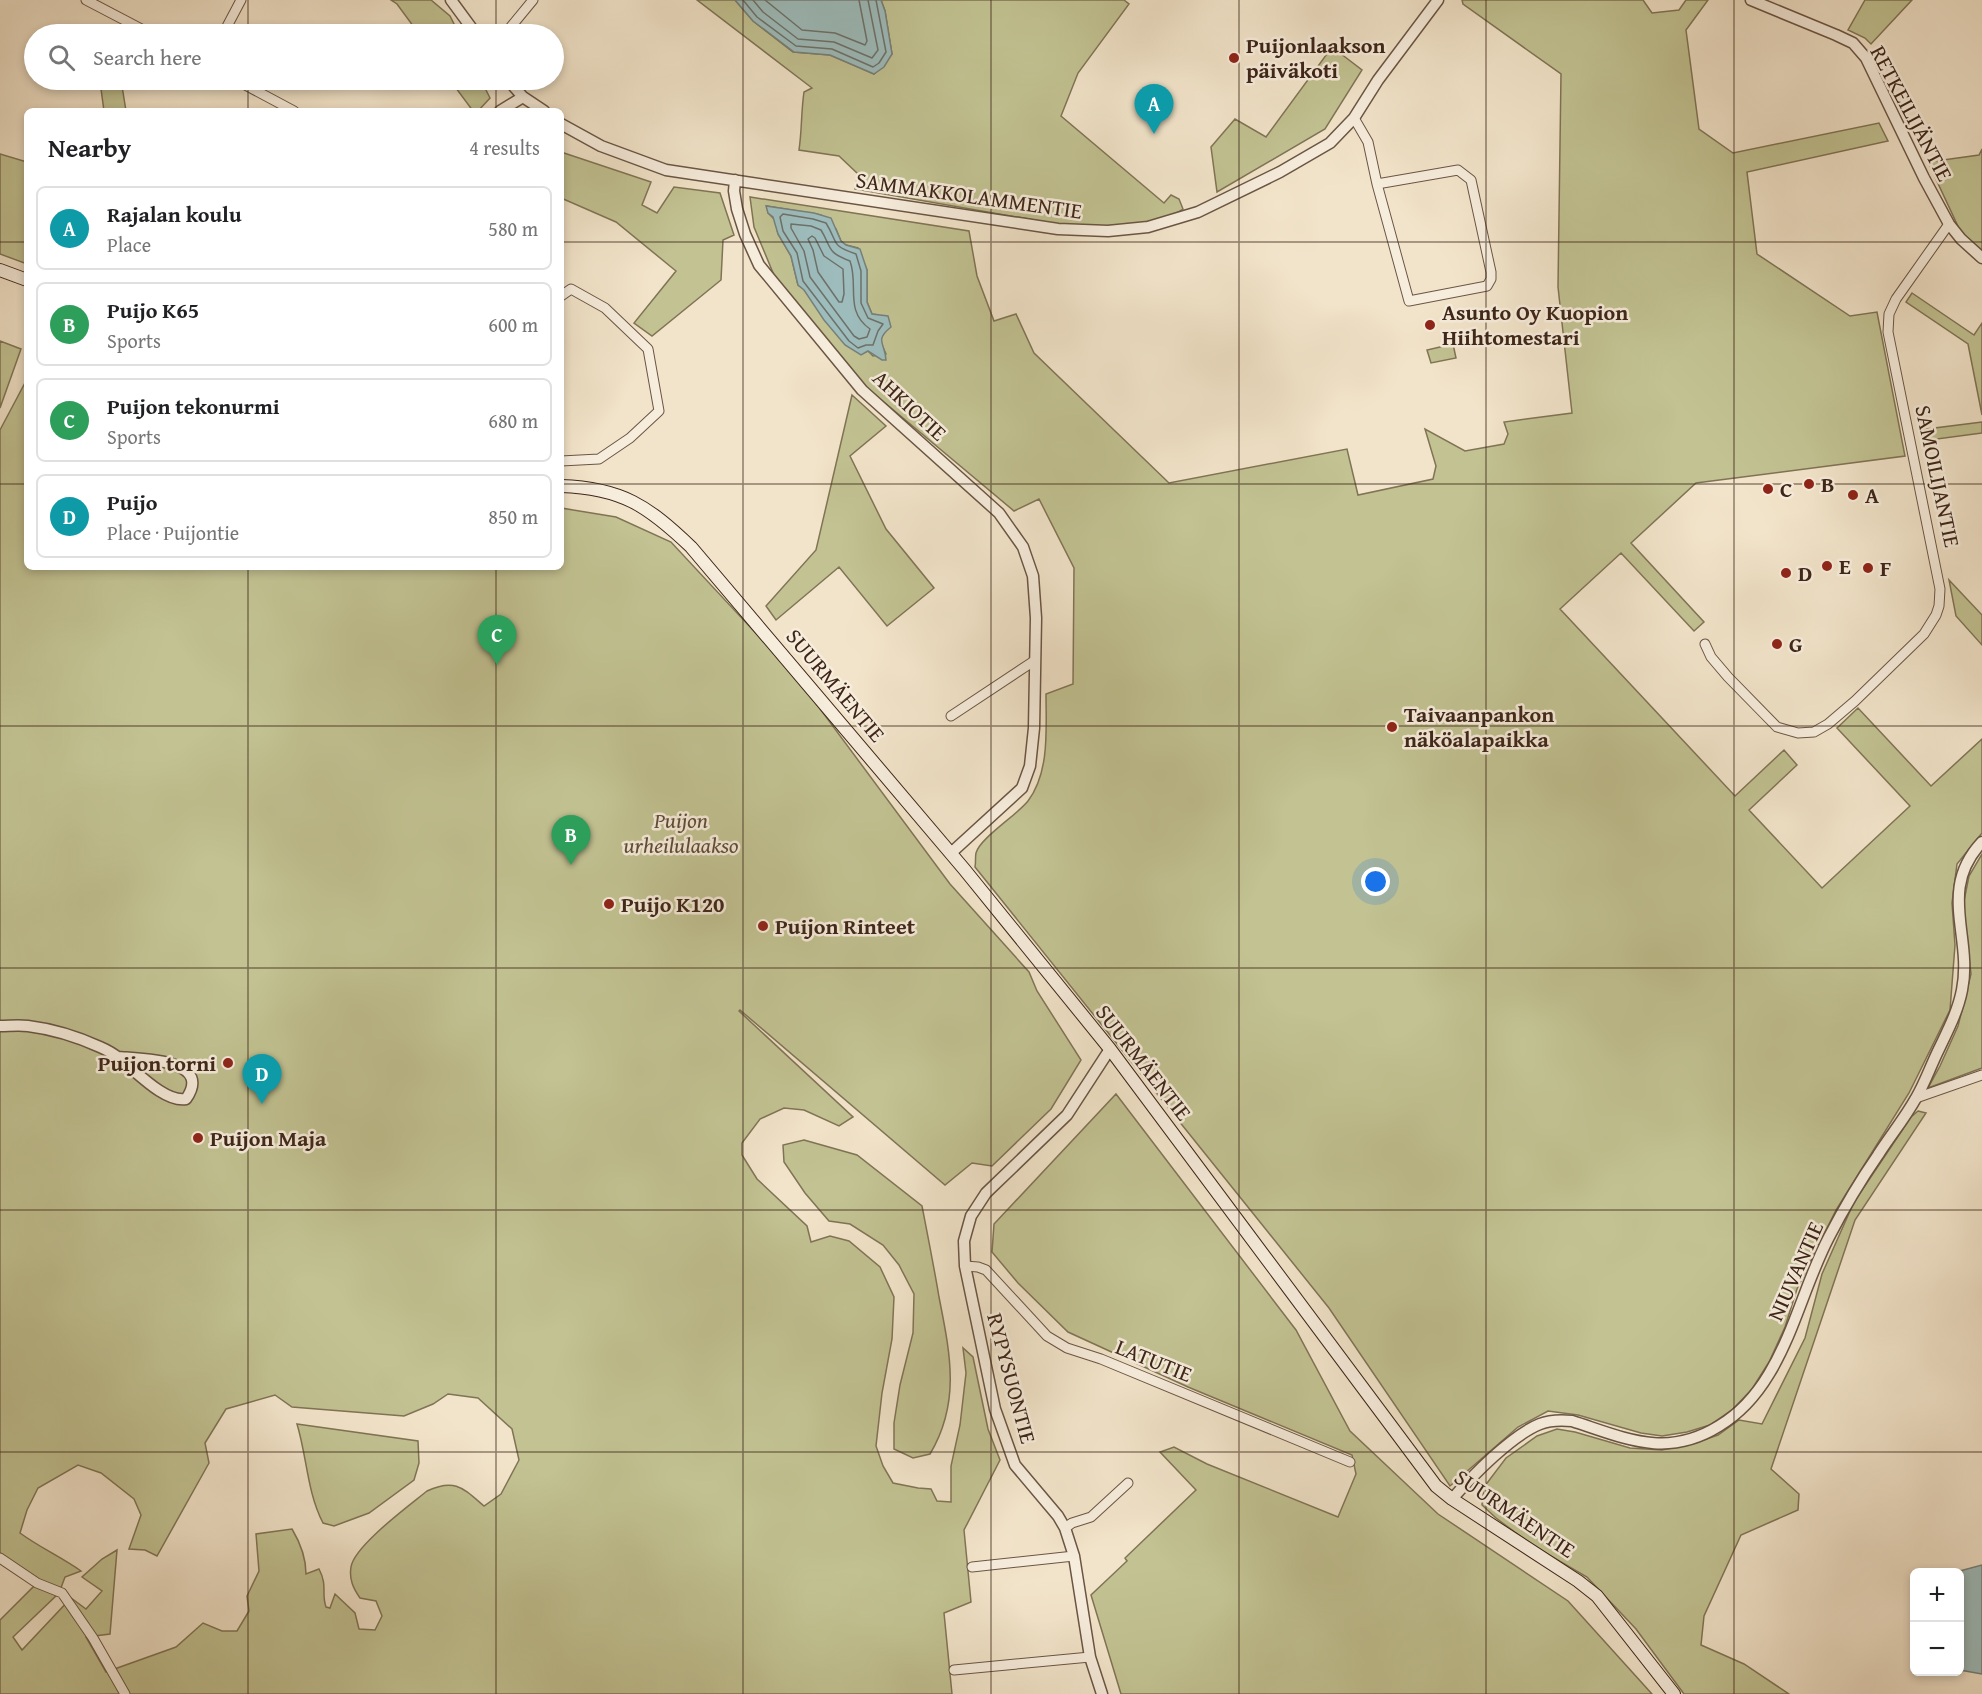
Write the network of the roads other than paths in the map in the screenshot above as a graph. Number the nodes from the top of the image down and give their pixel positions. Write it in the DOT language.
graph roads {
  1 [pos="86,0"];
  2 [pos="241,0"];
  3 [pos="451,0"];
  4 [pos="533,0"];
  5 [pos="1438,0"];
  6 [pos="1751,0"];
  7 [pos="132,24"];
  8 [pos="228,24"];
  9 [pos="469,24"];
  10 [pos="513,24"];
  11 [pos="255,90"];
  12 [pos="517,90"];
  13 [pos="523,97"];
  14 [pos="288,108"];
  15 [pos="505,108"];
  16 [pos="540,108"];
  17 [pos="1354,118"];
  18 [pos="564,126"];
  19 [pos="735,180"];
  20 [pos="1377,184"];
  21 [pos="1949,224"];
  22 [pos="1982,258"];
  23 [pos="0,270"];
  24 [pos="24,279"];
  25 [pos="564,294"];
  26 [pos="564,461"];
  27 [pos="564,486"];
  28 [pos="1705,644"];
  29 [pos="1034,661"];
  30 [pos="951,716"];
  31 [pos="1982,842"];
  32 [pos="951,853"];
  33 [pos="0,1026"];
  34 [pos="1110,1050"];
  35 [pos="118,1057"];
  36 [pos="1982,1075"];
  37 [pos="1916,1098"];
  38 [pos="965,1266"];
  39 [pos="1350,1462"];
  40 [pos="1128,1483"];
  41 [pos="1452,1499"];
  42 [pos="1065,1528"];
  43 [pos="1074,1556"];
  44 [pos="0,1558"];
  45 [pos="972,1568"];
  46 [pos="1090,1657"];
  47 [pos="954,1670"];
  48 [pos="125,1694"];
  49 [pos="1102,1694"];
  50 [pos="1674,1694"];
  1 -- 7 [label="street"];
  2 -- 8 [label="street"];
  3 -- 9 [label="street"];
  4 -- 10 [label="street"];
  5 -- 17 [label="street, SAMMAKKOLAMMENTIE"];
  6 -- 21 [label="street, RETKEILIJÄNTIE"];
  11 -- 14 [label="street"];
  12 -- 13 [label="street"];
  13 -- 15 [label="street"];
  13 -- 16 [label="street"];
  17 -- 19 [label="street, SAMMAKKOLAMMENTIE"];
  17 -- 20 [label="street"];
  18 -- 19 [label="street, SAMMAKKOLAMMENTIE"];
  19 -- 29 [label="street, AHKIOTIE"];
  20 -- 20 [label="street"];
  21 -- 22 [label="street, RETKEILIJÄNTIE"];
  21 -- 28 [label="street, SAMOILIJANTIE"];
  23 -- 24 [label="main road"];
  25 -- 26 [label="street"];
  27 -- 32 [label="main road, SUURMÄENTIE"];
  29 -- 30 [label="street"];
  29 -- 32 [label="street, AHKIOTIE"];
  31 -- 37 [label="street, NIUVANTIE"];
  32 -- 34 [label="main road, SUURMÄENTIE"];
  33 -- 35 [label="street"];
  34 -- 38 [label="street, RYPYSUONTIE"];
  34 -- 41 [label="main road, SUURMÄENTIE"];
  35 -- 35 [label="street"];
  36 -- 37 [label="street"];
  37 -- 41 [label="street, NIUVANTIE"];
  38 -- 39 [label="street, LATUTIE"];
  38 -- 42 [label="street, RYPYSUONTIE"];
  40 -- 42 [label="street"];
  41 -- 50 [label="main road, SUURMÄENTIE"];
  42 -- 43 [label="street, RYPYSUONTIE"];
  43 -- 45 [label="street"];
  43 -- 46 [label="street, RYPYSUONTIE"];
  44 -- 48 [label="street"];
  46 -- 47 [label="street"];
  46 -- 49 [label="street, RYPYSUONTIE"];
}
